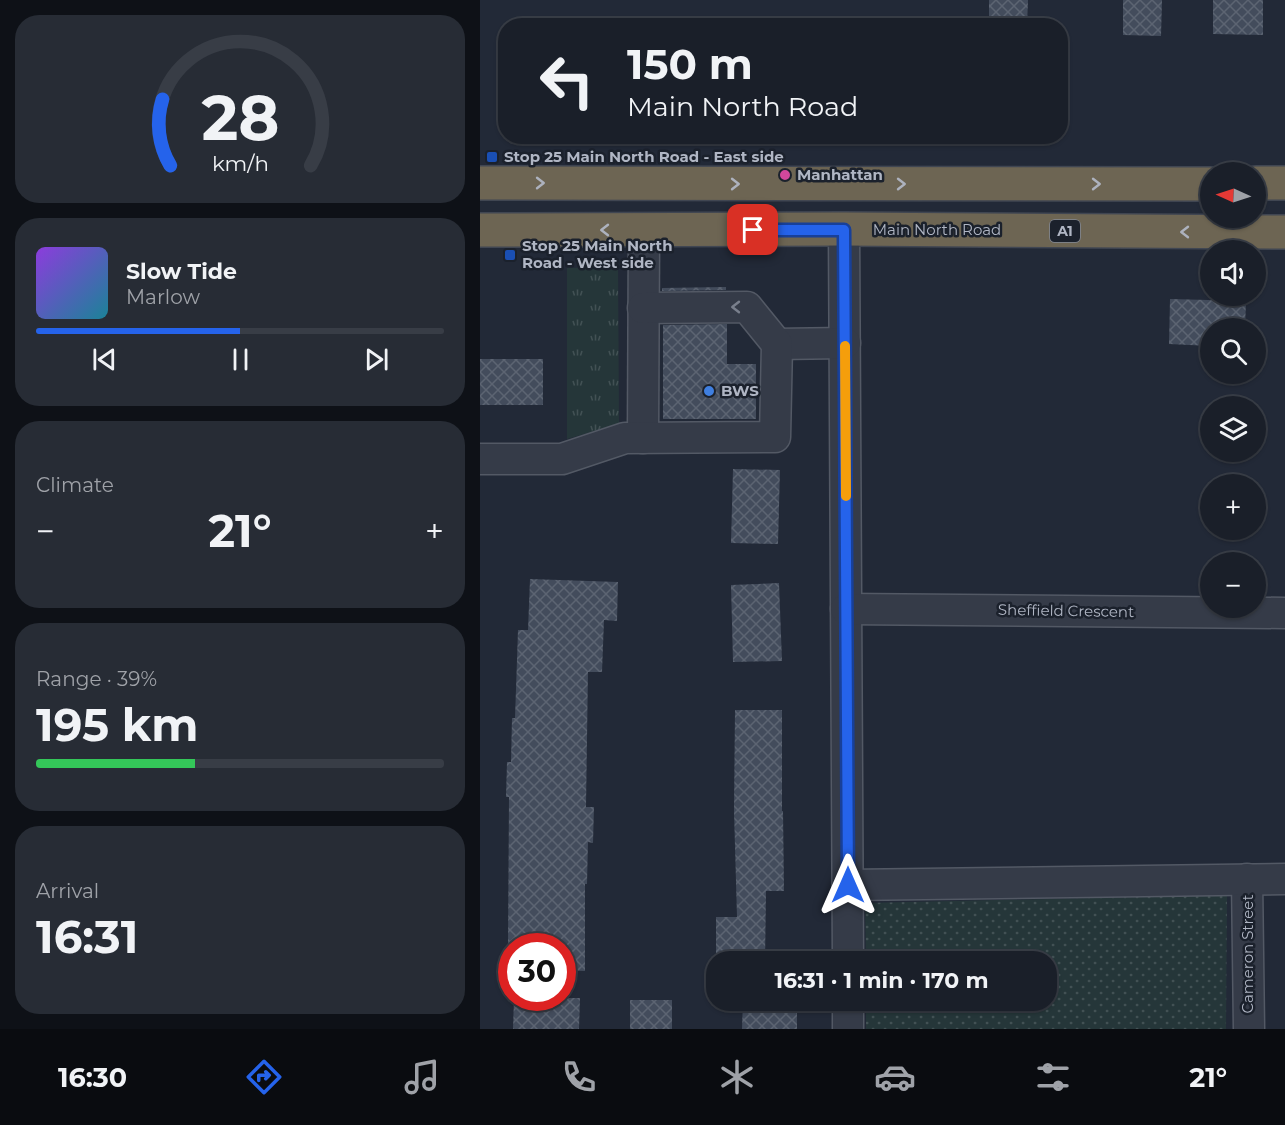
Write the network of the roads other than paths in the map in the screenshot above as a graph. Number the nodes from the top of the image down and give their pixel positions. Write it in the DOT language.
graph roads {
  1 [pos="480,183"];
  2 [pos="1200,183"];
  3 [pos="1266,183"];
  4 [pos="1285,183"];
  5 [pos="843,184"];
  6 [pos="480,230"];
  7 [pos="644,230"];
  8 [pos="844,230"];
  9 [pos="1285,232"];
  10 [pos="643,308"];
  11 [pos="845,343"];
  12 [pos="777,344"];
  13 [pos="643,438"];
  14 [pos="480,459"];
  15 [pos="846,609"];
  16 [pos="1285,613"];
  17 [pos="1247,879"];
  18 [pos="1285,879"];
  19 [pos="848,885"];
  20 [pos="848,951"];
  21 [pos="848,1011"];
  22 [pos="848,1029"];
  23 [pos="1249,1029"];
  1 -- 5 [label="highway, one-way"];
  5 -- 2 [label="highway, one-way"];
  3 -- 4 [label="highway"];
  5 -- 8 [label="highway"];
  7 -- 6 [label="highway, Main North Road / A1, one-way"];
  7 -- 8 [label="highway, Main North Road / A1"];
  7 -- 10 [label="street"];
  9 -- 8 [label="highway, Main North Road / A1, one-way"];
  8 -- 11 [label="street"];
  12 -- 10 [label="street, one-way"];
  10 -- 13 [label="street"];
  11 -- 12 [label="street"];
  11 -- 15 [label="street"];
  12 -- 13 [label="street"];
  13 -- 14 [label="street"];
  15 -- 16 [label="street, Sheffield Crescent"];
  15 -- 19 [label="street"];
  17 -- 18 [label="street"];
  17 -- 19 [label="street"];
  17 -- 23 [label="street, Cameron Street"];
  19 -- 20 [label="street"];
  21 -- 22 [label="street"];
}
